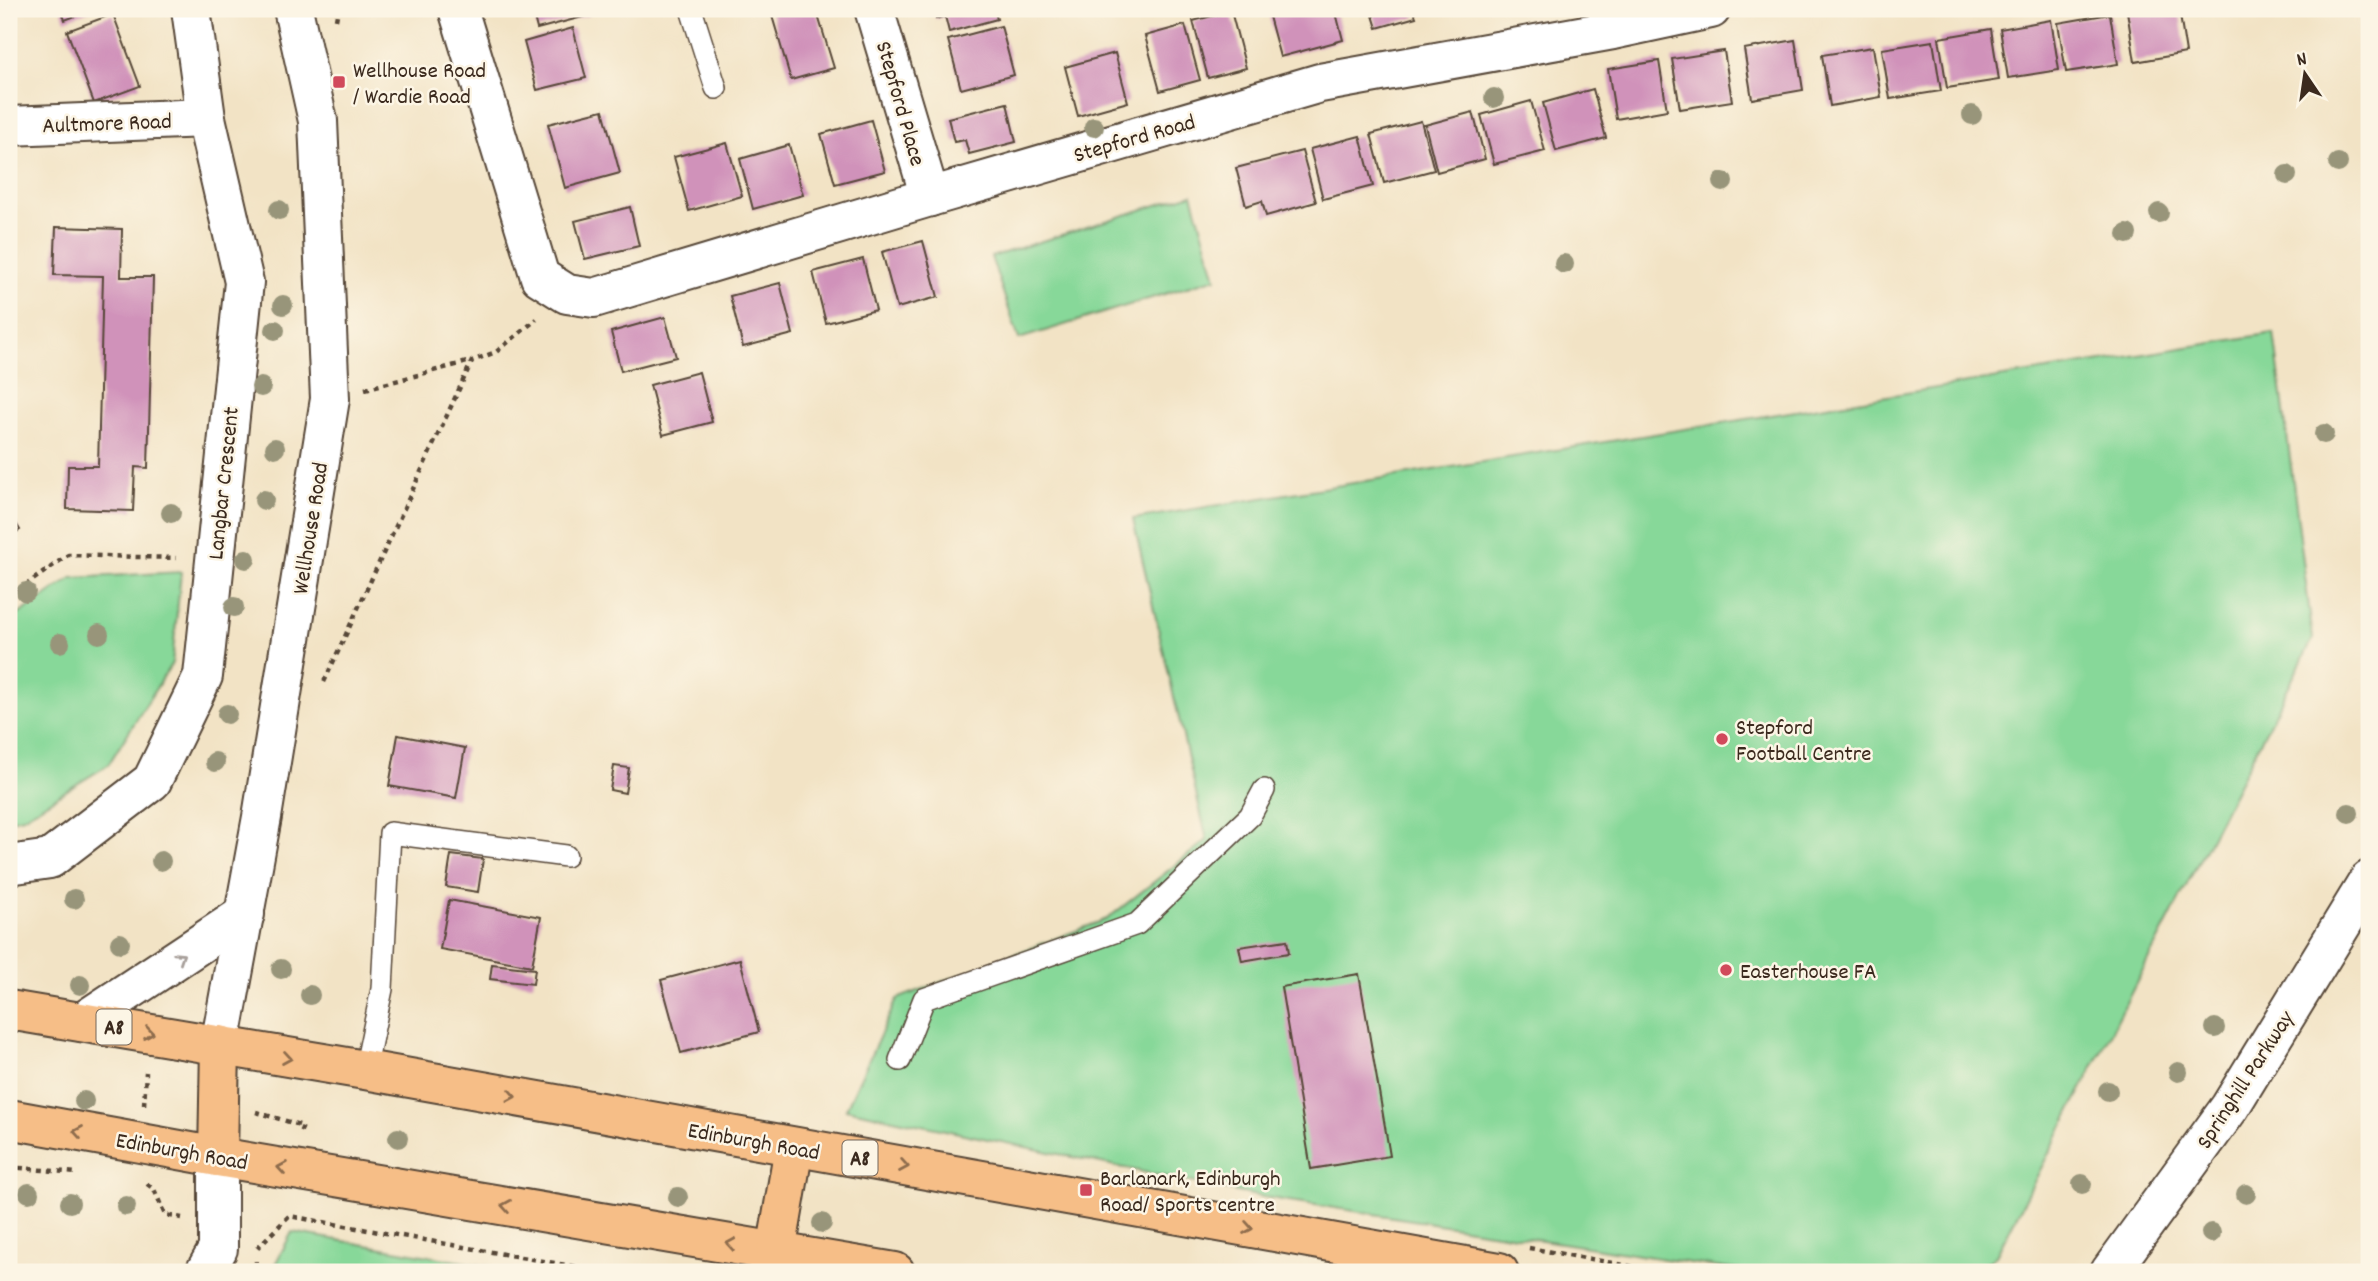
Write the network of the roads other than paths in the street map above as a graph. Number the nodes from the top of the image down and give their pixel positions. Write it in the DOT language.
graph roads {
  1 [pos="191,9"];
  2 [pos="293,9"];
  3 [pos="458,9"];
  4 [pos="691,9"];
  5 [pos="874,9"];
  6 [pos="1711,9"];
  7 [pos="716,88"];
  8 [pos="206,118"];
  9 [pos="9,126"];
  10 [pos="930,197"];
  11 [pos="1264,790"];
  12 [pos="566,856"];
  13 [pos="9,865"];
  14 [pos="2369,880"];
  15 [pos="245,914"];
  16 [pos="9,1010"];
  17 [pos="82,1022"];
  18 [pos="220,1045"];
  19 [pos="900,1060"];
  20 [pos="365,1070"];
  21 [pos="9,1119"];
  22 [pos="794,1147"];
  23 [pos="218,1157"];
  24 [pos="776,1252"];
  25 [pos="205,1272"];
  26 [pos="895,1272"];
  27 [pos="1499,1272"];
  28 [pos="2110,1272"];
  1 -- 8 [label="street, Langbar Crescent"];
  2 -- 15 [label="street, Wellhouse Road"];
  3 -- 10 [label="street, Stepford Road"];
  4 -- 7 [label="lane"];
  5 -- 10 [label="street, Stepford Place"];
  6 -- 10 [label="street, Stepford Road"];
  8 -- 9 [label="street, Aultmore Road"];
  8 -- 13 [label="street, Langbar Crescent"];
  11 -- 19 [label="lane"];
  12 -- 20 [label="lane"];
  14 -- 28 [label="street, Springhill Parkway"];
  17 -- 15 [label="street, one-way"];
  15 -- 18 [label="street, Wellhouse Road"];
  16 -- 17 [label="main road, Edinburgh Road / A8"];
  17 -- 18 [label="main road, Edinburgh Road / A8, one-way"];
  18 -- 20 [label="main road, Edinburgh Road / A8, one-way"];
  18 -- 23 [label="main road"];
  20 -- 22 [label="main road, Edinburgh Road / A8, one-way"];
  23 -- 21 [label="main road, Edinburgh Road, one-way"];
  22 -- 24 [label="main road"];
  22 -- 27 [label="main road, Edinburgh Road / A8, one-way"];
  24 -- 23 [label="main road, Edinburgh Road, one-way"];
  23 -- 25 [label="street"];
  24 -- 26 [label="main road, Edinburgh Road"];
}
